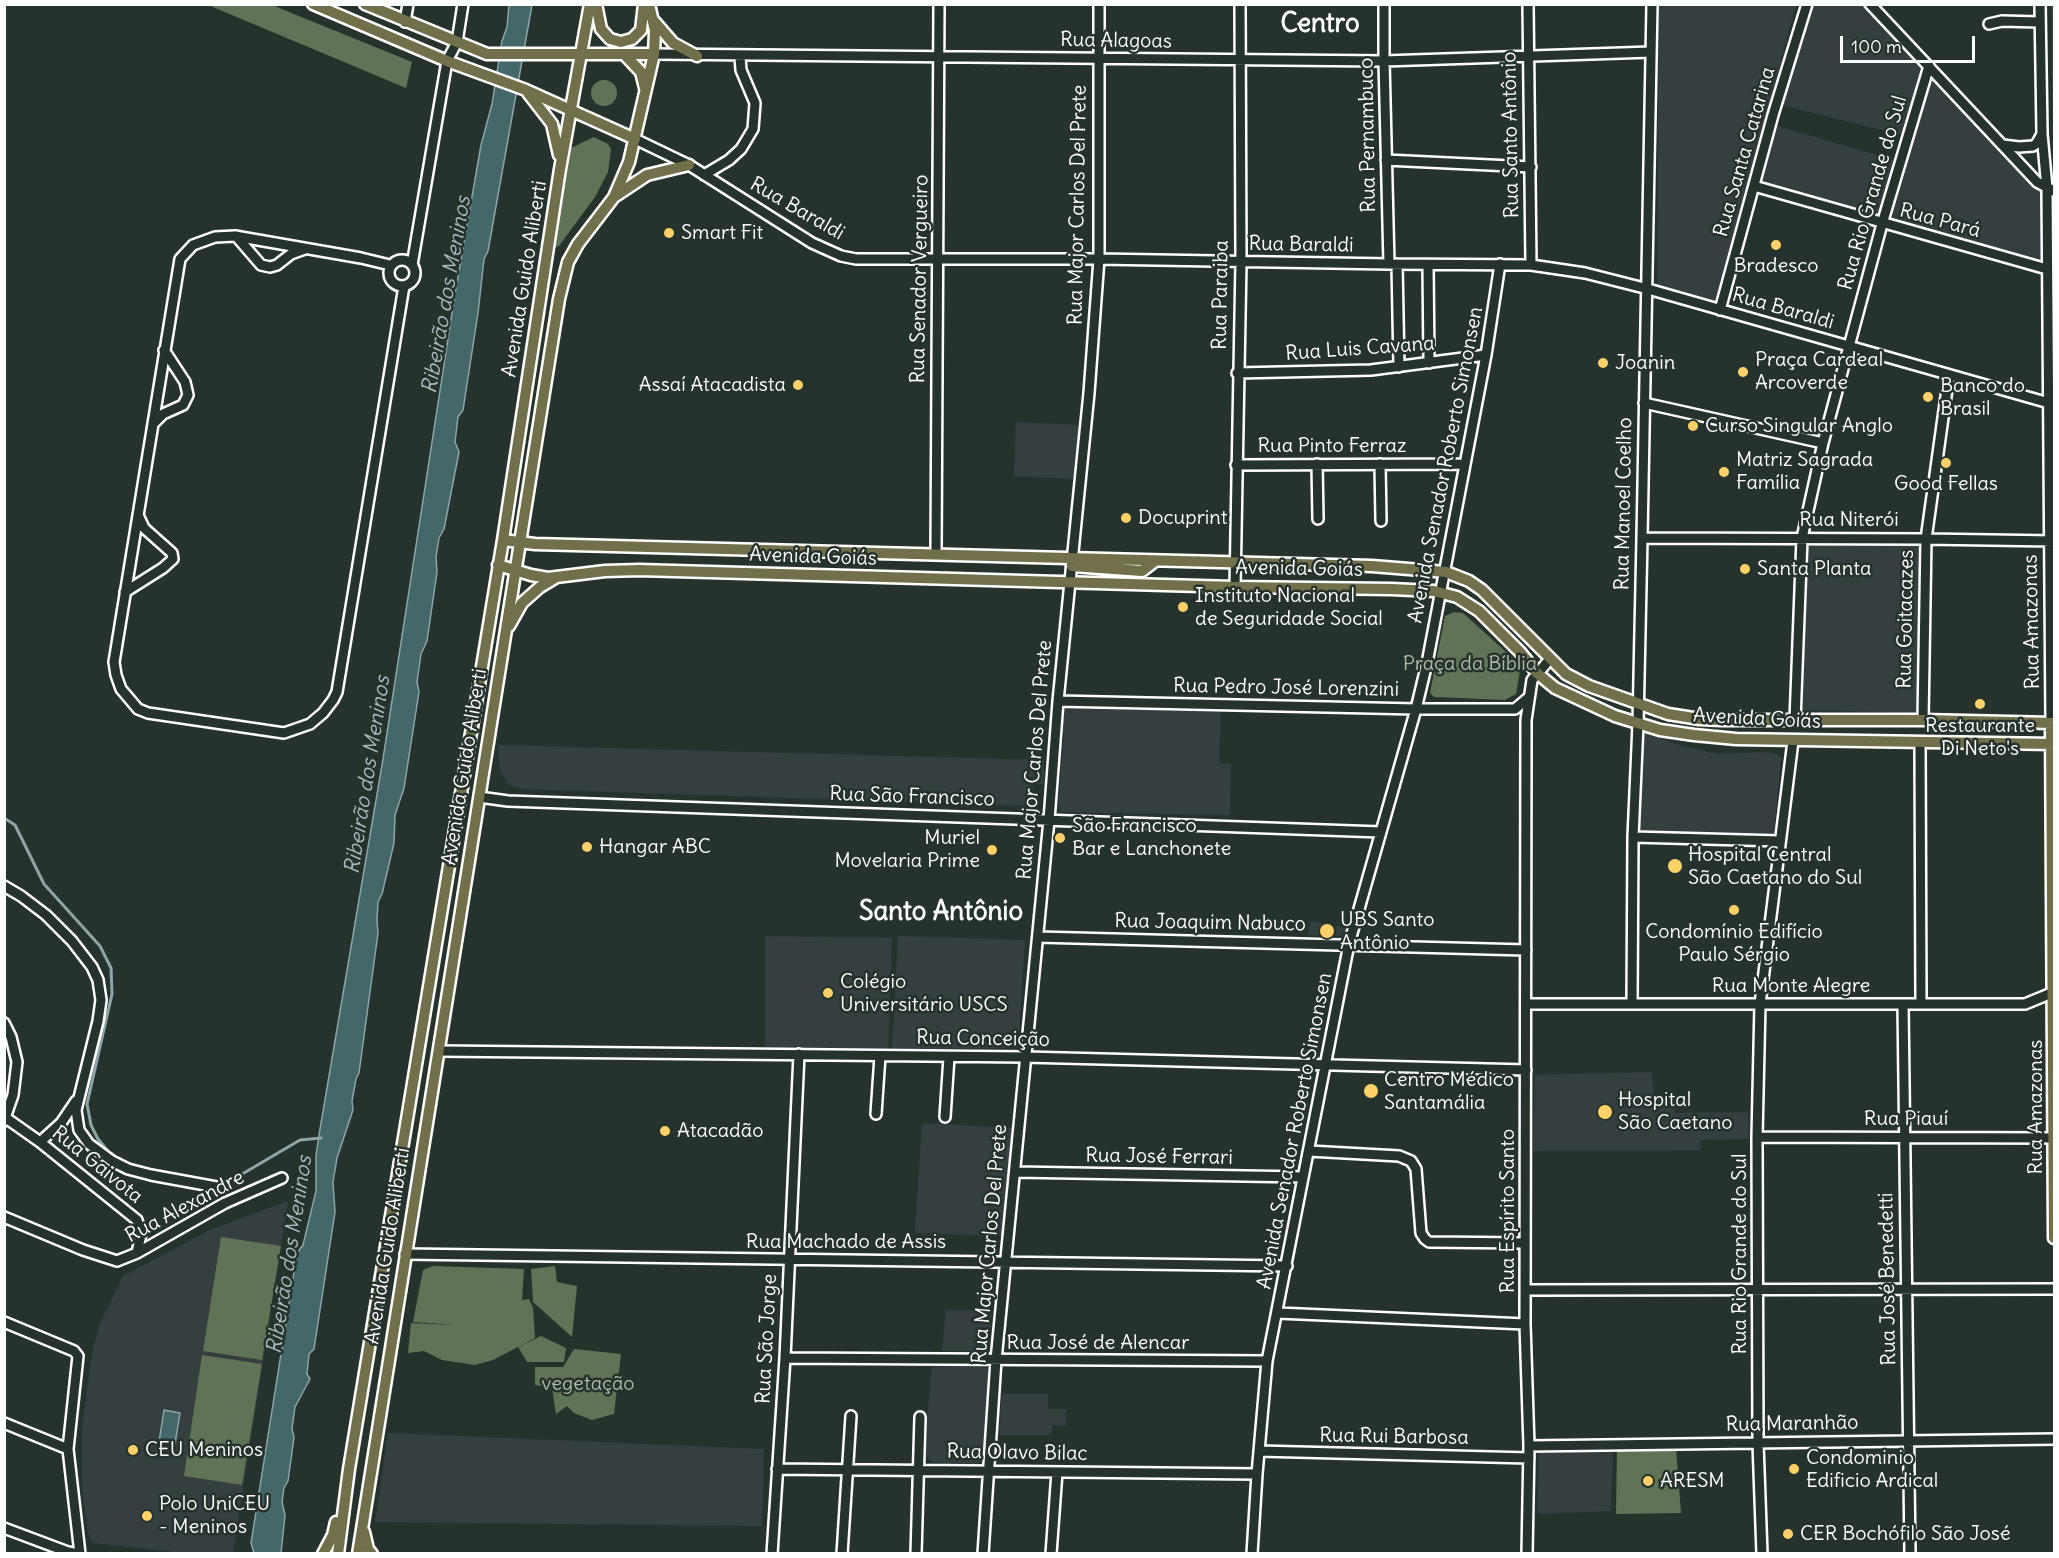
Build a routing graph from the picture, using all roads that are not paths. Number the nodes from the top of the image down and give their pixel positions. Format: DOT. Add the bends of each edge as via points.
graph roads {
  1 [pos="313,4"];
  2 [pos="365,4"];
  3 [pos="408,4"];
  4 [pos="463,4"];
  5 [pos="590,4"];
  6 [pos="596,4"];
  7 [pos="644,4"];
  8 [pos="649,4"];
  9 [pos="939,4"];
  10 [pos="1099,4"];
  11 [pos="1240,4"];
  12 [pos="1384,4"];
  13 [pos="1528,4"];
  14 [pos="1652,4"];
  15 [pos="1807,4"];
  16 [pos="1870,4"];
  17 [pos="2040,4"];
  18 [pos="654,21"];
  19 [pos="405,22"];
  20 [pos="2040,22"];
  21 [pos="1989,24"];
  22 [pos="457,42"];
  23 [pos="1651,52"];
  24 [pos="624,54"];
  25 [pos="654,54"];
  26 [pos="581,55"];
  27 [pos="697,56"];
  28 [pos="1527,56"];
  29 [pos="740,57"];
  30 [pos="940,58"];
  31 [pos="1099,58"];
  32 [pos="1240,60"];
  33 [pos="447,61"];
  34 [pos="1384,61"];
  35 [pos="1929,66"];
  36 [pos="524,90"];
  37 [pos="645,94"];
  38 [pos="571,110"];
  39 [pos="2042,134"];
  40 [pos="635,139"];
  41 [pos="2003,145"];
  42 [pos="1386,160"];
  43 [pos="689,165"];
  44 [pos="1531,167"];
  45 [pos="560,169"];
  46 [pos="704,175"];
  47 [pos="1754,186"];
  48 [pos="2050,189"];
  49 [pos="614,197"];
  50 [pos="1882,224"];
  51 [pos="236,236"];
  52 [pos="307,248"];
  53 [pos="939,258"];
  54 [pos="1099,259"];
  55 [pos="1241,262"];
  56 [pos="1393,264"];
  57 [pos="1500,264"];
  58 [pos="412,265"];
  59 [pos="1428,265"];
  60 [pos="1531,265"];
  61 [pos="390,266"];
  62 [pos="2048,269"];
  63 [pos="404,286"];
  64 [pos="1648,289"];
  65 [pos="1720,310"];
  66 [pos="1849,347"];
  67 [pos="164,350"];
  68 [pos="1486,355"];
  69 [pos="1429,363"];
  70 [pos="1399,367"];
  71 [pos="1237,374"];
  72 [pos="1949,375"];
  73 [pos="2049,403"];
  74 [pos="1644,404"];
  75 [pos="153,423"];
  76 [pos="1823,443"];
  77 [pos="1317,464"];
  78 [pos="1380,464"];
  79 [pos="1465,464"];
  80 [pos="1236,465"];
  81 [pos="138,515"];
  82 [pos="1318,519"];
  83 [pos="1382,521"];
  84 [pos="1642,538"];
  85 [pos="1802,538"];
  86 [pos="1926,539"];
  87 [pos="503,540"];
  88 [pos="2052,541"];
  89 [pos="519,542"];
  90 [pos="936,554"];
  91 [pos="1072,562"];
  92 [pos="1234,563"];
  93 [pos="498,566"];
  94 [pos="515,571"];
  95 [pos="1446,572"];
  96 [pos="555,578"];
  97 [pos="1070,582"];
  98 [pos="1234,587"];
  99 [pos="125,592"];
  100 [pos="1441,593"];
  101 [pos="504,638"];
  102 [pos="1550,659"];
  103 [pos="1537,673"];
  104 [pos="1528,698"];
  105 [pos="1058,701"];
  106 [pos="1637,704"];
  107 [pos="1416,709"];
  108 [pos="1515,709"];
  109 [pos="1526,720"];
  110 [pos="1795,720"];
  111 [pos="1923,720"];
  112 [pos="2053,723"];
  113 [pos="1638,724"];
  114 [pos="1793,741"];
  115 [pos="1920,742"];
  116 [pos="2053,744"];
  117 [pos="465,770"];
  118 [pos="478,798"];
  119 [pos="1049,820"];
  120 [pos="1381,832"];
  121 [pos="1633,837"];
  122 [pos="1780,841"];
  123 [pos="2053,855"];
  124 [pos="4,886"];
  125 [pos="1038,937"];
  126 [pos="1350,944"];
  127 [pos="1526,950"];
  128 [pos="2054,992"];
  129 [pos="1526,1004"];
  130 [pos="1632,1004"];
  131 [pos="1760,1004"];
  132 [pos="1904,1004"];
  133 [pos="1921,1004"];
  134 [pos="4,1023"];
  135 [pos="439,1051"];
  136 [pos="799,1054"];
  137 [pos="880,1056"];
  138 [pos="949,1057"];
  139 [pos="1025,1057"];
  140 [pos="1325,1065"];
  141 [pos="1526,1070"];
  142 [pos="78,1099"];
  143 [pos="876,1114"];
  144 [pos="945,1117"];
  145 [pos="5,1119"];
  146 [pos="1757,1137"];
  147 [pos="1905,1137"];
  148 [pos="2054,1137"];
  149 [pos="40,1142"];
  150 [pos="1309,1151"];
  151 [pos="1015,1172"];
  152 [pos="282,1178"];
  153 [pos="1303,1178"];
  154 [pos="222,1188"];
  155 [pos="4,1217"];
  156 [pos="2055,1238"];
  157 [pos="1525,1243"];
  158 [pos="137,1253"];
  159 [pos="405,1254"];
  160 [pos="789,1260"];
  161 [pos="1007,1261"];
  162 [pos="1287,1266"];
  163 [pos="1907,1288"];
  164 [pos="1758,1289"];
  165 [pos="2055,1289"];
  166 [pos="1526,1290"];
  167 [pos="1278,1313"];
  168 [pos="4,1322"];
  169 [pos="1525,1324"];
  170 [pos="785,1358"];
  171 [pos="996,1360"];
  172 [pos="1267,1361"];
  173 [pos="364,1380"];
  174 [pos="383,1391"];
  175 [pos="851,1416"];
  176 [pos="920,1418"];
  177 [pos="4,1423"];
  178 [pos="2055,1439"];
  179 [pos="1908,1440"];
  180 [pos="1758,1443"];
  181 [pos="1529,1446"];
  182 [pos="68,1449"];
  183 [pos="1259,1451"];
  184 [pos="1529,1458"];
  185 [pos="777,1468"];
  186 [pos="349,1469"];
  187 [pos="848,1470"];
  188 [pos="918,1470"];
  189 [pos="989,1471"];
  190 [pos="1057,1472"];
  191 [pos="1257,1474"];
  192 [pos="363,1514"];
  193 [pos="4,1528"];
  194 [pos="68,1553"];
  195 [pos="80,1554"];
  196 [pos="323,1554"];
  197 [pos="338,1554"];
  198 [pos="358,1554"];
  199 [pos="372,1554"];
  200 [pos="772,1554"];
  201 [pos="842,1554"];
  202 [pos="916,1554"];
  203 [pos="983,1554"];
  204 [pos="1051,1554"];
  205 [pos="1252,1554"];
  206 [pos="1527,1554"];
  207 [pos="1762,1554"];
  208 [pos="1910,1554"];
  1 -- 33 [label="main road, Rua Baraldi"];
  2 -- 19 [label="main road, Rua Alagoas"];
  3 -- 19 [label="street"];
  4 -- 22 [label="street"];
  5 -- 26 [label="main road, Avenida Guido Aliberti"];
  6 -- 7 [label="main road" via="602,32 621,42 632,39 641,30"];
  8 -- 18 [label="main road, Avenida Guido Aliberti"];
  9 -- 30 [label="street, Rua Senador Vergueiro"];
  10 -- 31 [label="street, Rua Major Carlos Del Prete"];
  11 -- 32 [label="street, Rua Paraiba"];
  12 -- 34 [label="street, Rua Pernambuco"];
  13 -- 28 [label="street, Rua Santo Antônio"];
  14 -- 23 [label="street, Rua Manoel Coelho"];
  15 -- 47 [label="street, Rua Santa Catarina"];
  16 -- 35 [label="street"];
  17 -- 20 [label="street, Rua Amazonas"];
  18 -- 25 [label="main road, Avenida Guido Aliberti"];
  18 -- 27 [label="main road" via="673,43"];
  19 -- 22 [label="main road, Rua Alagoas"];
  20 -- 21 [label="street"];
  20 -- 39 [label="street, Rua Amazonas"];
  22 -- 26 [label="main road, Rua Alagoas" via="487,54"];
  22 -- 33 [label="street"];
  23 -- 28 [label="street, Rua Alagoas"];
  23 -- 64 [label="street, Rua Manoel Coelho"];
  24 -- 25 [label="main road, Rua Alagoas"];
  24 -- 26 [label="main road, Rua Alagoas"];
  24 -- 37 [label="main road" via="641,72"];
  25 -- 27 [label="street, Rua Alagoas"];
  25 -- 37 [label="main road, Avenida Guido Aliberti"];
  26 -- 38 [label="main road, Avenida Guido Aliberti"];
  27 -- 29 [label="street, Rua Alagoas"];
  28 -- 34 [label="street, Rua Alagoas"];
  28 -- 44 [label="street, Rua Santo Antônio"];
  29 -- 30 [label="street, Rua Alagoas"];
  29 -- 46 [label="street" via="754,103 753,129 741,149"];
  30 -- 31 [label="street, Rua Alagoas"];
  30 -- 53 [label="street, Rua Senador Vergueiro"];
  31 -- 32 [label="street, Rua Alagoas"];
  31 -- 54 [label="street, Rua Major Carlos Del Prete"];
  32 -- 34 [label="street, Rua Alagoas"];
  32 -- 55 [label="street, Rua Paraiba"];
  33 -- 36 [label="main road, Rua Baraldi"];
  33 -- 58 [label="street"];
  34 -- 42 [label="street, Rua Pernambuco"];
  35 -- 41 [label="street"];
  35 -- 50 [label="street, Rua Rio Grande do Sul"];
  36 -- 38 [label="main road, Rua Baraldi"];
  36 -- 45 [label="main road" via="552,124"];
  37 -- 40 [label="main road, Avenida Guido Aliberti"];
  38 -- 40 [label="main road, Rua Baraldi"];
  38 -- 45 [label="main road, Avenida Guido Aliberti"];
  39 -- 41 [label="street" via="2033,146"];
  39 -- 48 [label="street, Rua Amazonas"];
  40 -- 43 [label="street, Rua Baraldi"];
  40 -- 49 [label="main road, Avenida Guido Aliberti"];
  41 -- 48 [label="street" via="2037,182"];
  42 -- 44 [label="street"];
  42 -- 56 [label="street, Rua Pernambuco"];
  43 -- 46 [label="street, Rua Baraldi"];
  43 -- 49 [label="main road" via="647,176"];
  44 -- 60 [label="street, Rua Santo Antônio"];
  45 -- 87 [label="main road, Avenida Guido Aliberti"];
  46 -- 53 [label="street, Rua Baraldi" via="828,251 856,259"];
  47 -- 50 [label="street, Rua Pará"];
  47 -- 65 [label="street, Rua Santa Catarina"];
  48 -- 62 [label="street, Rua Amazonas"];
  49 -- 89 [label="main road, Avenida Guido Aliberti" via="568,262"];
  50 -- 62 [label="street, Rua Pará"];
  50 -- 66 [label="street, Rua Rio Grande do Sul"];
  51 -- 52 [label="street"];
  51 -- 52 [label="street" via="261,265 270,267"];
  51 -- 67 [label="street" via="193,244 180,259"];
  52 -- 61 [label="street"];
  53 -- 54 [label="street, Rua Baraldi"];
  53 -- 90 [label="street, Rua Senador Vergueiro"];
  54 -- 55 [label="street, Rua Baraldi"];
  54 -- 91 [label="street, Rua Major Carlos Del Prete"];
  55 -- 56 [label="street, Rua Baraldi"];
  55 -- 71 [label="street, Rua Paraiba"];
  56 -- 59 [label="street, Rua Baraldi"];
  56 -- 70 [label="street, Rua Pernambuco"];
  57 -- 59 [label="street, Rua Baraldi"];
  57 -- 60 [label="street, Rua Baraldi"];
  57 -- 68 [label="street, Avenida Senador Roberto Simonsen"];
  58 -- 61 [label="street" via="401,259"];
  58 -- 63 [label="street" via="414,278"];
  59 -- 69 [label="street"];
  60 -- 64 [label="street, Rua Baraldi" via="1586,273"];
  61 -- 63 [label="street" via="389,278 395,285"];
  62 -- 73 [label="street, Rua Amazonas"];
  63 -- 99 [label="street" via="337,692 323,713 302,728 284,733 138,709 121,689 114,669"];
  64 -- 65 [label="street, Rua Baraldi"];
  64 -- 74 [label="street, Rua Manoel Coelho"];
  65 -- 66 [label="street, Rua Baraldi"];
  66 -- 72 [label="street, Rua Baraldi"];
  66 -- 76 [label="street, Rua Rio Grande do Sul"];
  67 -- 75 [label="street"];
  67 -- 75 [label="street" via="185,382 188,394 183,405"];
  68 -- 69 [label="street, Rua Luis Cavana"];
  68 -- 79 [label="street, Avenida Senador Roberto Simonsen"];
  69 -- 70 [label="street, Rua Luis Cavana"];
  70 -- 71 [label="street, Rua Luis Cavana"];
  71 -- 80 [label="street, Rua Paraiba"];
  72 -- 73 [label="street, Rua Baraldi"];
  72 -- 86 [label="street, Rua Goitacazes"];
  73 -- 88 [label="street, Rua Amazonas"];
  74 -- 76 [label="street"];
  74 -- 84 [label="street, Rua Manoel Coelho"];
  75 -- 81 [label="street"];
  76 -- 85 [label="street, Rua Rio Grande do Sul"];
  77 -- 78 [label="street, Rua Pinto Ferraz"];
  77 -- 80 [label="street, Rua Pinto Ferraz"];
  77 -- 82 [label="street"];
  78 -- 79 [label="street, Rua Pinto Ferraz"];
  78 -- 83 [label="street"];
  79 -- 95 [label="street, Avenida Senador Roberto Simonsen"];
  80 -- 92 [label="street, Rua Paraiba"];
  81 -- 99 [label="street"];
  81 -- 99 [label="street" via="144,528 172,553 173,559"];
  84 -- 85 [label="street, Rua Niterói"];
  84 -- 106 [label="street, Rua Manoel Coelho"];
  85 -- 86 [label="street, Rua Niterói"];
  85 -- 110 [label="street, Rua Rio Grande do Sul"];
  86 -- 88 [label="street, Rua Niterói"];
  86 -- 111 [label="street, Rua Goitacazes"];
  87 -- 89 [label="main road, Avenida Goiás"];
  87 -- 93 [label="main road, Avenida Guido Aliberti"];
  88 -- 112 [label="street, Rua Amazonas"];
  89 -- 90 [label="main road, Avenida Goiás"];
  89 -- 94 [label="main road, Avenida Guido Aliberti"];
  90 -- 91 [label="main road, Avenida Goiás"];
  91 -- 92 [label="main road, Avenida Goiás"];
  91 -- 97 [label="street, Rua Major Carlos Del Prete"];
  92 -- 95 [label="main road, Avenida Goiás"];
  92 -- 98 [label="street, Rua Paraiba"];
  93 -- 94 [label="main road, Avenida Goiás"];
  93 -- 117 [label="main road, Avenida Guido Aliberti"];
  94 -- 96 [label="main road, Avenida Goiás"];
  94 -- 101 [label="main road, Avenida Guido Aliberti"];
  95 -- 100 [label="street, Avenida Senador Roberto Simonsen"];
  95 -- 102 [label="main road, Avenida Goiás" via="1482,590"];
  96 -- 97 [label="main road, Avenida Goiás" via="605,570 639,570"];
  96 -- 101 [label="main road" via="522,603"];
  97 -- 98 [label="main road, Avenida Goiás"];
  97 -- 105 [label="street, Rua Major Carlos Del Prete"];
  98 -- 100 [label="main road, Avenida Goiás"];
  100 -- 103 [label="main road, Avenida Goiás" via="1463,600 1479,612"];
  100 -- 107 [label="street, Avenida Senador Roberto Simonsen"];
  101 -- 118 [label="main road, Avenida Guido Aliberti"];
  102 -- 103 [label="street, Rua Espírito Santo"];
  102 -- 106 [label="main road, Avenida Goiás" via="1576,680"];
  103 -- 104 [label="street, Rua Espírito Santo"];
  103 -- 113 [label="main road, Avenida Goiás" via="1566,695"];
  104 -- 108 [label="street"];
  104 -- 109 [label="street, Rua Espírito Santo"];
  105 -- 107 [label="street, Rua Pedro José Lorenzini"];
  105 -- 119 [label="street, Rua Major Carlos Del Prete"];
  106 -- 110 [label="main road, Avenida Goiás" via="1700,719"];
  106 -- 113 [label="street, Rua Manoel Coelho"];
  107 -- 108 [label="street, Rua Pedro José Lorenzini"];
  107 -- 120 [label="street, Avenida Senador Roberto Simonsen"];
  108 -- 109 [label="street"];
  109 -- 127 [label="street, Rua Espírito Santo"];
  110 -- 111 [label="main road, Avenida Goiás"];
  111 -- 112 [label="main road, Avenida Goiás"];
  112 -- 116 [label="main road, Rua Amazonas"];
  113 -- 114 [label="main road, Avenida Goiás" via="1710,737"];
  113 -- 121 [label="street, Rua Manoel Coelho"];
  114 -- 115 [label="main road, Avenida Goiás"];
  114 -- 122 [label="street, Rua Rio Grande do Sul"];
  115 -- 116 [label="main road, Avenida Goiás"];
  115 -- 133 [label="street"];
  116 -- 123 [label="main road, Rua Amazonas"];
  117 -- 118 [label="main road"];
  117 -- 173 [label="main road, Avenida Guido Aliberti"];
  118 -- 119 [label="street, Rua São Francisco"];
  118 -- 135 [label="main road, Avenida Guido Aliberti"];
  119 -- 120 [label="street, Rua São Francisco"];
  119 -- 125 [label="street, Rua Major Carlos Del Prete"];
  120 -- 126 [label="street, Avenida Senador Roberto Simonsen"];
  121 -- 122 [label="street"];
  121 -- 130 [label="street, Rua Manoel Coelho"];
  122 -- 131 [label="street, Rua Rio Grande do Sul"];
  123 -- 128 [label="main road, Rua Amazonas"];
  124 -- 142 [label="street" via="46,915 72,941 98,980 98,1021"];
  125 -- 126 [label="street, Rua Joaquim Nabuco"];
  125 -- 139 [label="street, Rua Major Carlos Del Prete"];
  126 -- 127 [label="street, Rua Joaquim Nabuco"];
  126 -- 140 [label="street, Avenida Senador Roberto Simonsen"];
  127 -- 129 [label="street, Rua Espírito Santo"];
  128 -- 133 [label="street, Rua Monte Alegre" via="2025,1004"];
  128 -- 148 [label="main road, Rua Amazonas"];
  129 -- 130 [label="street, Rua Monte Alegre"];
  129 -- 141 [label="street, Rua Espírito Santo"];
  130 -- 131 [label="street, Rua Monte Alegre"];
  131 -- 132 [label="street, Rua Monte Alegre"];
  131 -- 146 [label="street, Rua Rio Grande do Sul"];
  132 -- 133 [label="street, Rua Monte Alegre"];
  132 -- 147 [label="street, Rua José Benedetti"];
  134 -- 145 [label="street" via="17,1062"];
  135 -- 136 [label="street, Rua Conceição"];
  135 -- 159 [label="main road, Avenida Guido Aliberti"];
  136 -- 137 [label="street, Rua Conceição"];
  136 -- 160 [label="street, Rua São Jorge"];
  137 -- 138 [label="street, Rua Conceição"];
  137 -- 143 [label="street"];
  138 -- 139 [label="street, Rua Conceição"];
  138 -- 144 [label="street"];
  139 -- 140 [label="street, Rua Conceição"];
  139 -- 151 [label="street, Rua Major Carlos Del Prete"];
  140 -- 141 [label="street, Rua Conceição"];
  140 -- 150 [label="street, Avenida Senador Roberto Simonsen"];
  141 -- 157 [label="street, Rua Espírito Santo"];
  142 -- 149 [label="street" via="61,1124"];
  142 -- 154 [label="street" via="76,1120 80,1130 89,1144 112,1161 151,1176"];
  145 -- 149 [label="street, Rua Gaivota"];
  146 -- 147 [label="street, Rua Piauí"];
  146 -- 164 [label="street, Rua Rio Grande do Sul"];
  147 -- 148 [label="street, Rua Piauí"];
  147 -- 163 [label="street, Rua José Benedetti"];
  148 -- 156 [label="main road, Rua Amazonas"];
  149 -- 158 [label="street, Rua Gaivota" via="137,1220 141,1234"];
  150 -- 153 [label="street, Avenida Senador Roberto Simonsen"];
  150 -- 157 [label="street" via="1399,1156 1412,1161 1421,1233 1429,1242"];
  151 -- 153 [label="street, Rua José Ferrari"];
  151 -- 161 [label="street, Rua Major Carlos Del Prete"];
  152 -- 158 [label="street, Rua Alexandre" via="210,1211"];
  153 -- 162 [label="street, Avenida Senador Roberto Simonsen"];
  155 -- 158 [label="street, Rua Alexandre" via="110,1260 122,1260"];
  157 -- 166 [label="street, Rua Espírito Santo"];
  159 -- 160 [label="street, Rua Machado de Assis"];
  159 -- 174 [label="main road, Avenida Guido Aliberti"];
  160 -- 161 [label="street, Rua Machado de Assis"];
  160 -- 170 [label="street, Rua São Jorge"];
  161 -- 162 [label="street, Rua Machado de Assis"];
  161 -- 171 [label="street, Rua Major Carlos Del Prete"];
  162 -- 167 [label="street, Avenida Senador Roberto Simonsen"];
  163 -- 164 [label="street"];
  163 -- 165 [label="street"];
  163 -- 179 [label="street, Rua José Benedetti"];
  164 -- 166 [label="street"];
  164 -- 180 [label="street, Rua Rio Grande do Sul"];
  166 -- 169 [label="street, Rua Espírito Santo"];
  167 -- 169 [label="street"];
  167 -- 172 [label="street, Avenida Senador Roberto Simonsen"];
  168 -- 182 [label="street" via="78,1356"];
  169 -- 181 [label="street, Rua Espírito Santo"];
  170 -- 171 [label="street, Rua José de Alencar"];
  170 -- 185 [label="street, Rua São Jorge"];
  171 -- 172 [label="street, Rua José de Alencar"];
  171 -- 189 [label="street, Rua Major Carlos Del Prete"];
  172 -- 183 [label="street, Avenida Senador Roberto Simonsen"];
  173 -- 174 [label="main road"];
  173 -- 186 [label="main road, Avenida Guido Aliberti"];
  174 -- 192 [label="main road, Avenida Guido Aliberti"];
  175 -- 187 [label="street"];
  176 -- 188 [label="street"];
  177 -- 182 [label="street"];
  178 -- 179 [label="street, Rua Maranhão"];
  179 -- 180 [label="street, Rua Maranhão"];
  179 -- 208 [label="street, Rua José Benedetti"];
  180 -- 181 [label="street, Rua Maranhão"];
  180 -- 207 [label="street, Rua Rio Grande do Sul"];
  181 -- 184 [label="street, Rua Espírito Santo"];
  182 -- 195 [label="street"];
  183 -- 184 [label="street, Rua Rui Barbosa"];
  183 -- 191 [label="street, Avenida Senador Roberto Simonsen"];
  184 -- 206 [label="street, Rua Espírito Santo"];
  185 -- 187 [label="street, Rua Olavo Bilac"];
  185 -- 200 [label="street, Rua São Jorge"];
  186 -- 196 [label="main road" via="333,1535"];
  186 -- 197 [label="main road, Avenida Guido Aliberti"];
  187 -- 188 [label="street, Rua Olavo Bilac"];
  187 -- 201 [label="street"];
  188 -- 189 [label="street, Rua Olavo Bilac"];
  188 -- 202 [label="street"];
  189 -- 190 [label="street, Rua Olavo Bilac"];
  189 -- 203 [label="street, Rua Major Carlos Del Prete"];
  190 -- 191 [label="street, Rua Olavo Bilac"];
  190 -- 204 [label="street"];
  191 -- 205 [label="street, Avenida Senador Roberto Simonsen"];
  192 -- 198 [label="main road, Avenida Guido Aliberti"];
  192 -- 199 [label="main road" via="364,1538"];
  193 -- 194 [label="street"];
  194 -- 195 [label="street"];
}
